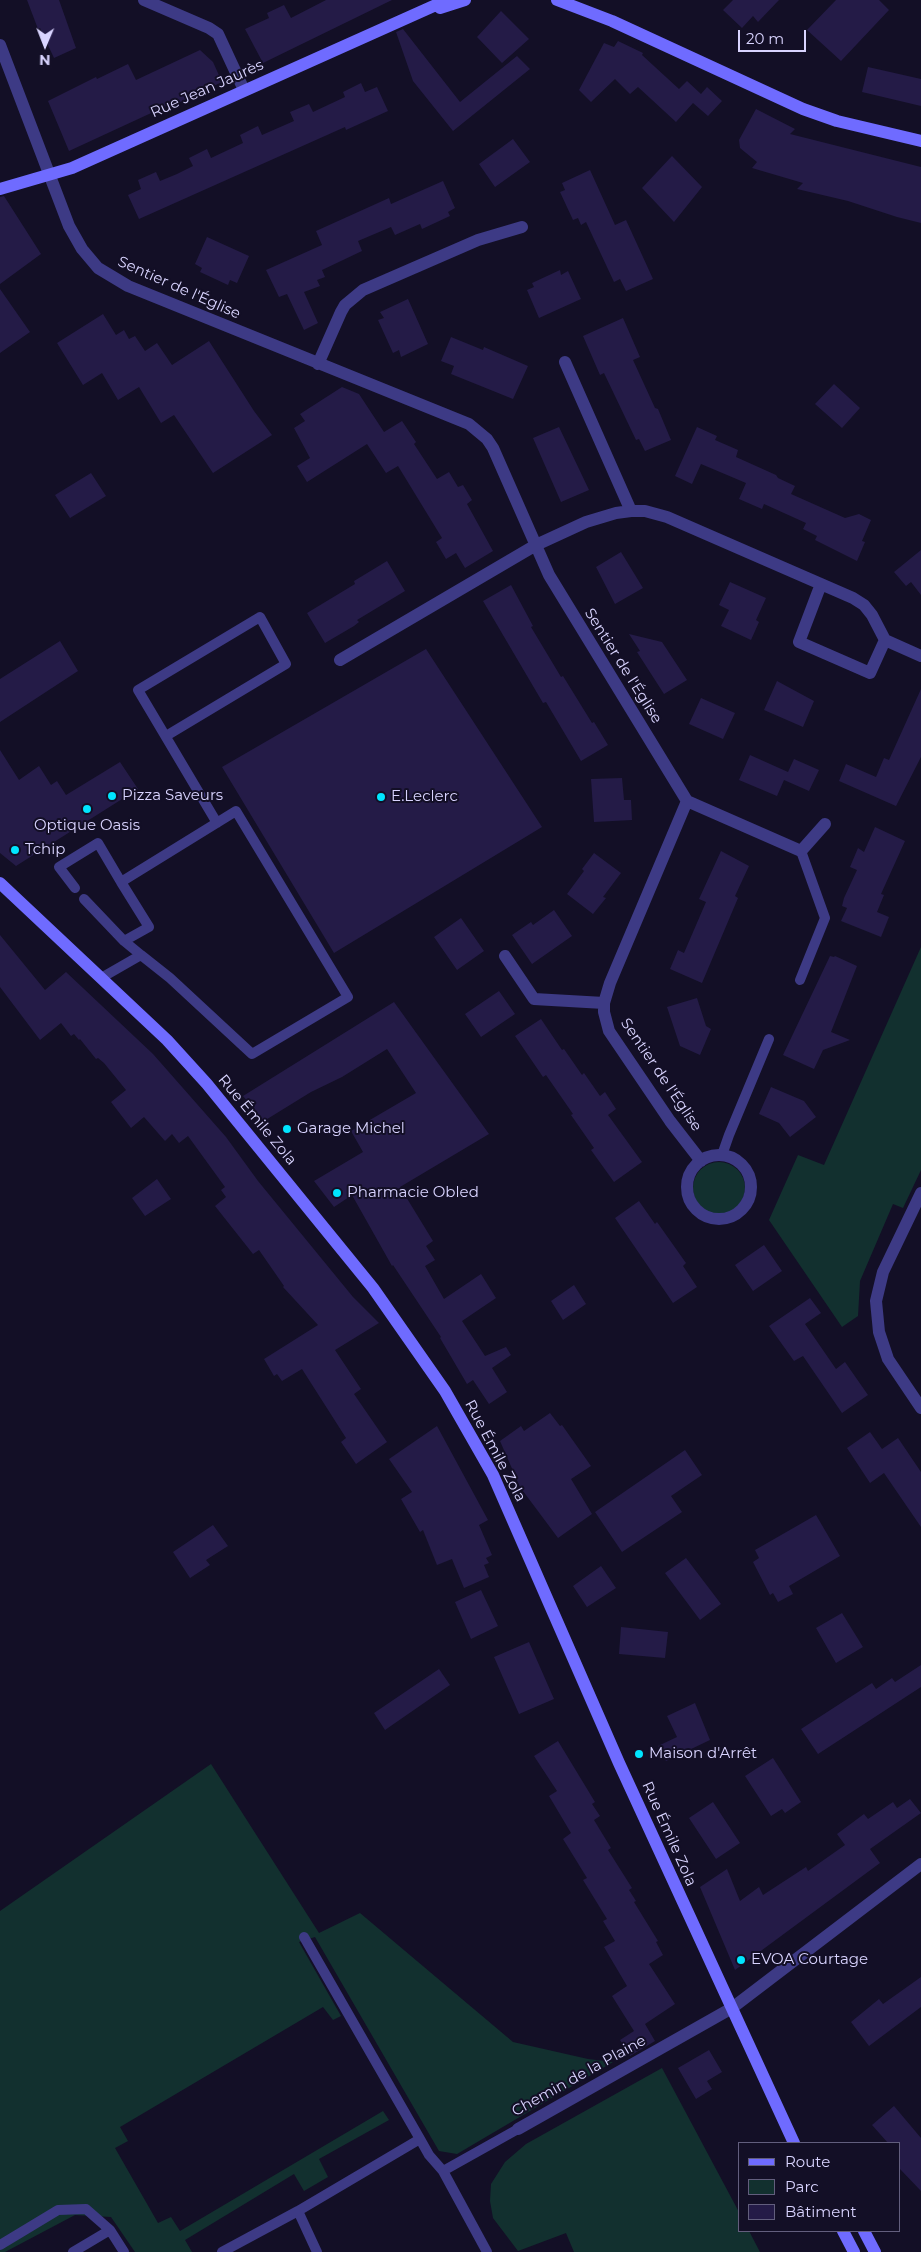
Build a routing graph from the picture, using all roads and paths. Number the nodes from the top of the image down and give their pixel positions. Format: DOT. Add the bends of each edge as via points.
graph roads {
  1 [pos="144,0"];
  2 [pos="447,0"];
  3 [pos="465,0"];
  4 [pos="557,0"];
  5 [pos="582,0"];
  6 [pos="426,11"];
  7 [pos="612,21"];
  8 [pos="0,45"];
  9 [pos="244,90"];
  10 [pos="921,141"];
  11 [pos="51,176"];
  12 [pos="0,189"];
  13 [pos="522,226"];
  14 [pos="565,362"];
  15 [pos="318,364"];
  16 [pos="631,511"];
  17 [pos="536,545"];
  18 [pos="821,584"];
  19 [pos="885,640"];
  20 [pos="921,656"];
  21 [pos="340,660"];
  22 [pos="166,736"];
  23 [pos="687,801"];
  24 [pos="217,823"];
  25 [pos="825,824"];
  26 [pos="801,851"];
  27 [pos="121,882"];
  28 [pos="0,883"];
  29 [pos="75,888"];
  30 [pos="84,899"];
  31 [pos="124,941"];
  32 [pos="142,955"];
  33 [pos="505,956"];
  34 [pos="101,978"];
  35 [pos="800,980"];
  36 [pos="604,1003"];
  37 [pos="770,1039"];
  38 [pos="722,1155"];
  39 [pos="701,1160"];
  40 [pos="921,1193"];
  41 [pos="921,1408"];
  42 [pos="921,1864"];
  43 [pos="304,1936"];
  44 [pos="732,2008"];
  45 [pos="780,2109"];
  46 [pos="518,2129"];
  47 [pos="420,2139"];
  48 [pos="794,2142"];
  49 [pos="800,2142"];
  50 [pos="442,2171"];
  51 [pos="298,2211"];
  52 [pos="110,2230"];
  53 [pos="844,2232"];
  54 [pos="865,2232"];
  55 [pos="0,2244"];
  56 [pos="73,2252"];
  57 [pos="124,2252"];
  58 [pos="222,2252"];
  59 [pos="317,2252"];
  60 [pos="487,2252"];
  61 [pos="854,2252"];
  62 [pos="875,2252"];
  1 -- 9 [label="street" via="218,34"];
  2 -- 6 [label="main road, Rue Jean Jaurès"];
  3 -- 6 [label="main road, Rue Jean Jaurès"];
  4 -- 7 [label="main road"];
  5 -- 7 [label="main road"];
  6 -- 9 [label="main road, Rue Jean Jaurès"];
  7 -- 10 [label="main road" via="803,109 837,121"];
  8 -- 11 [label="street, Sentier de l'Église"];
  9 -- 11 [label="main road, Rue Jean Jaurès"];
  11 -- 12 [label="main road, Rue Jean Jaurès"];
  11 -- 15 [label="street, Sentier de l'Église" via="79,244 106,274"];
  13 -- 15 [label="street" via="478,240 363,290 340,312"];
  14 -- 16 [label="street"];
  15 -- 17 [label="street, Sentier de l'Église" via="470,424 479,431 493,448"];
  16 -- 17 [label="street" via="586,522"];
  16 -- 18 [label="street" via="667,517"];
  17 -- 21 [label="street"];
  17 -- 23 [label="street, Sentier de l'Église" via="558,591"];
  18 -- 19 [label="street" via="864,605"];
  18 -- 19 [label="street" via="799,642 870,674"];
  19 -- 20 [label="street"];
  22 -- 22 [label="lane" via="286,664 260,617 138,690"];
  22 -- 24 [label="lane"];
  23 -- 26 [label="street"];
  23 -- 36 [label="street, Sentier de l'Église"];
  24 -- 27 [label="lane"];
  24 -- 32 [label="lane" via="236,811 348,997 252,1054"];
  25 -- 26 [label="street"];
  26 -- 35 [label="lane" via="825,918"];
  27 -- 29 [label="lane" via="98,844 59,867"];
  27 -- 31 [label="lane" via="149,927"];
  28 -- 34 [label="main road, Rue Émile Zola"];
  30 -- 31 [label="lane"];
  31 -- 32 [label="lane"];
  32 -- 34 [label="lane"];
  33 -- 36 [label="street" via="534,999"];
  34 -- 44 [label="main road, Rue Émile Zola" via="167,1040 213,1091 373,1288 445,1391 493,1475"];
  36 -- 39 [label="street, Sentier de l'Église" via="609,1031 670,1121"];
  37 -- 38 [label="lane"];
  38 -- 39 [label="street"];
  38 -- 39 [label="street" via="742,1165 751,1185 745,1207 726,1219 704,1216 689,1200 688,1178"];
  40 -- 41 [label="street" via="883,1272 876,1301 879,1332 888,1359"];
  42 -- 44 [label="street, Chemin de la Plaine"];
  43 -- 47 [label="lane"];
  44 -- 45 [label="main road, Rue Émile Zola"];
  44 -- 46 [label="street, Chemin de la Plaine"];
  45 -- 48 [label="main road, Rue Émile Zola"];
  45 -- 49 [label="main road"];
  46 -- 50 [label="lane, Chemin de la Plaine"];
  47 -- 50 [label="lane"];
  47 -- 51 [label="lane"];
  50 -- 60 [label="lane"];
  51 -- 58 [label="lane"];
  51 -- 59 [label="lane"];
  52 -- 55 [label="lane" via="86,2210 58,2210"];
  52 -- 56 [label="lane"];
  52 -- 57 [label="lane"];
  53 -- 61 [label="main road"];
  54 -- 62 [label="main road"];
}
